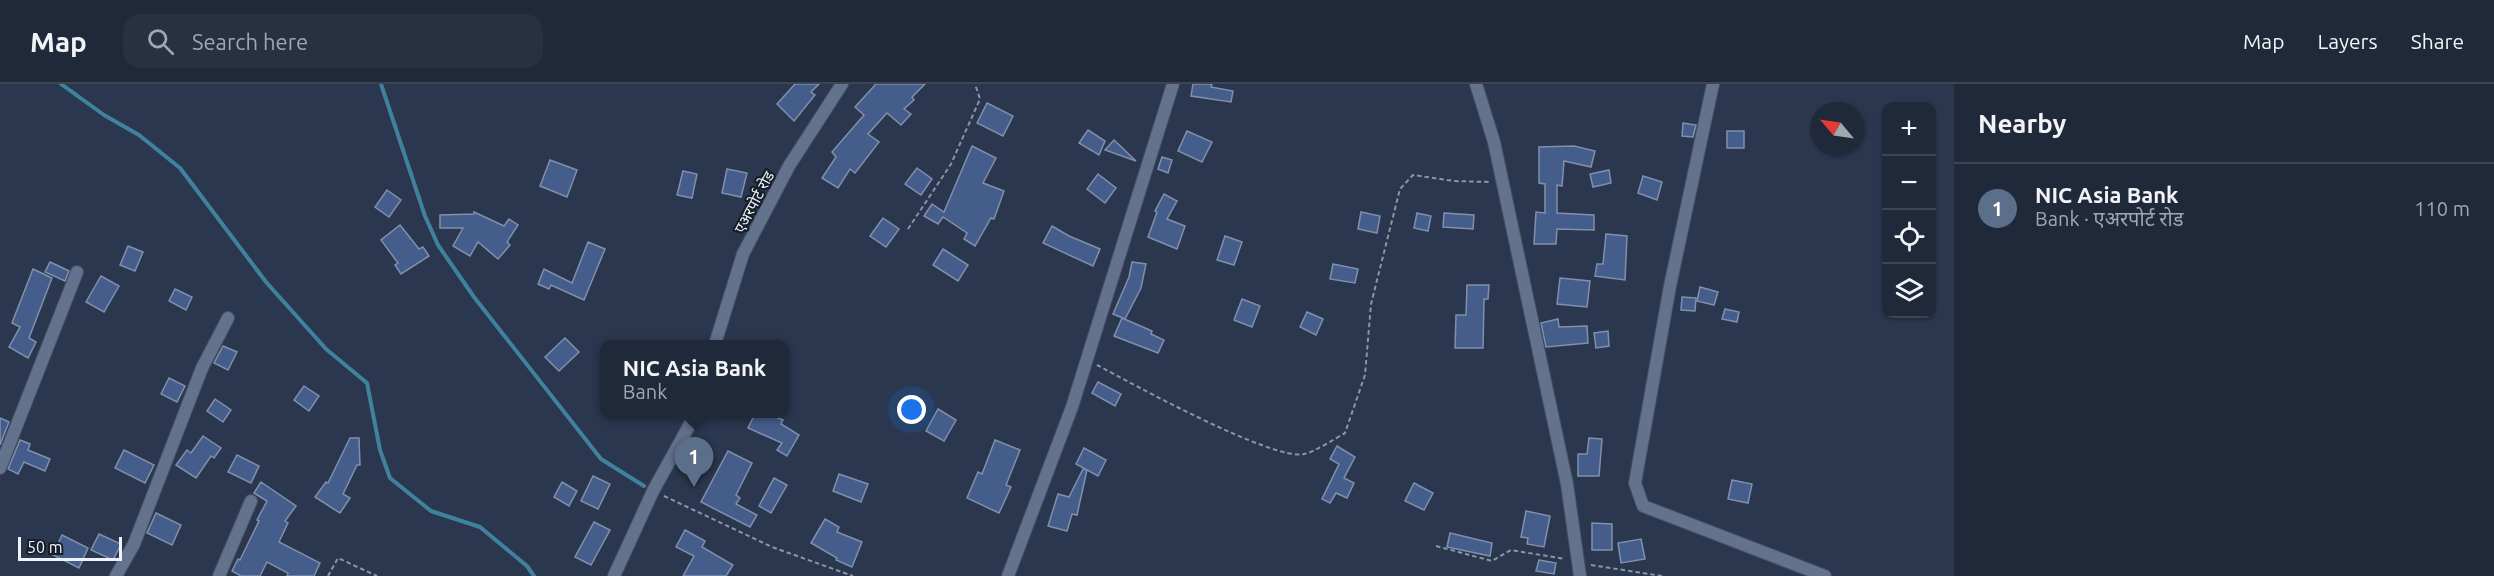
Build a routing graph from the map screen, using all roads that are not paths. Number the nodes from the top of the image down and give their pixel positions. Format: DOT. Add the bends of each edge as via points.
graph roads {
  1 [pos="842,84"];
  2 [pos="1173,84"];
  3 [pos="1476,84"];
  4 [pos="1713,84"];
  5 [pos="77,272"];
  6 [pos="228,318"];
  7 [pos="717,340"];
  8 [pos="692,418"];
  9 [pos="0,468"];
  10 [pos="250,501"];
  11 [pos="116,576"];
  12 [pos="219,576"];
  13 [pos="614,576"];
  14 [pos="1008,576"];
  15 [pos="1580,576"];
  16 [pos="1825,576"];
  1 -- 7 [label="street, एअरपोर्ट रोड" via="789,166 743,254"];
  2 -- 14 [label="street" via="1087,360"];
  3 -- 15 [label="street" via="1494,142 1568,484"];
  4 -- 16 [label="street" via="1670,286 1635,483 1643,506"];
  5 -- 9 [label="street"];
  6 -- 11 [label="street" via="202,368 134,544"];
  8 -- 13 [label="street" via="653,490"];
  10 -- 12 [label="street"];
}
